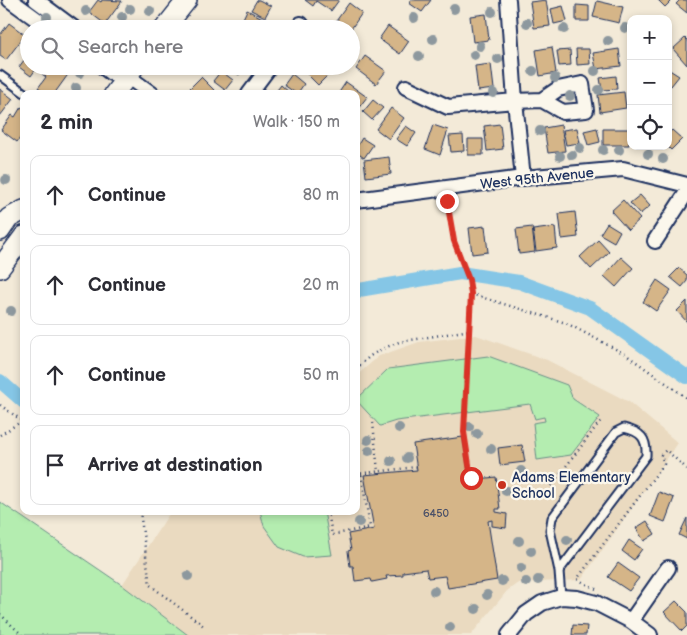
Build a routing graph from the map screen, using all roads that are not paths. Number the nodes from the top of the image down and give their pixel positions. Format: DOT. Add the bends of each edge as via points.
graph roads {
  1 [pos="10,0"];
  2 [pos="36,0"];
  3 [pos="187,0"];
  4 [pos="508,0"];
  5 [pos="38,20"];
  6 [pos="63,20"];
  7 [pos="171,20"];
  8 [pos="0,75"];
  9 [pos="125,75"];
  10 [pos="133,75"];
  11 [pos="263,75"];
  12 [pos="406,87"];
  13 [pos="21,90"];
  14 [pos="116,90"];
  15 [pos="148,90"];
  16 [pos="252,90"];
  17 [pos="542,100"];
  18 [pos="515,101"];
  19 [pos="523,178"];
  20 [pos="687,185"];
  21 [pos="687,192"];
  22 [pos="360,199"];
  23 [pos="20,212"];
  24 [pos="0,231"];
  25 [pos="20,241"];
  26 [pos="655,241"];
  27 [pos="0,268"];
  28 [pos="668,568"];
  29 [pos="559,571"];
  30 [pos="561,597"];
  31 [pos="630,621"];
  32 [pos="509,635"];
  33 [pos="650,635"];
  1 -- 5 [label="street"];
  2 -- 6 [label="street"];
  3 -- 7 [label="street"];
  4 -- 18 [label="street"];
  8 -- 13 [label="lane"];
  9 -- 14 [label="street"];
  10 -- 15 [label="street"];
  11 -- 16 [label="street"];
  12 -- 18 [label="street" via="448,107"];
  17 -- 18 [label="street"];
  18 -- 19 [label="street"];
  19 -- 20 [label="street, West 95th Avenue" via="624,169"];
  19 -- 22 [label="street, West 95th Avenue"];
  21 -- 26 [label="street"];
  23 -- 24 [label="street" via="9,218"];
  25 -- 27 [label="street"];
  28 -- 31 [label="street"];
  29 -- 29 [label="lane" via="646,456 647,444 633,430 624,428 616,432 552,518 550,530"];
  29 -- 30 [label="lane"];
  30 -- 31 [label="street" via="596,603"];
  30 -- 32 [label="street" via="542,603 526,614"];
  31 -- 33 [label="street"];
}
